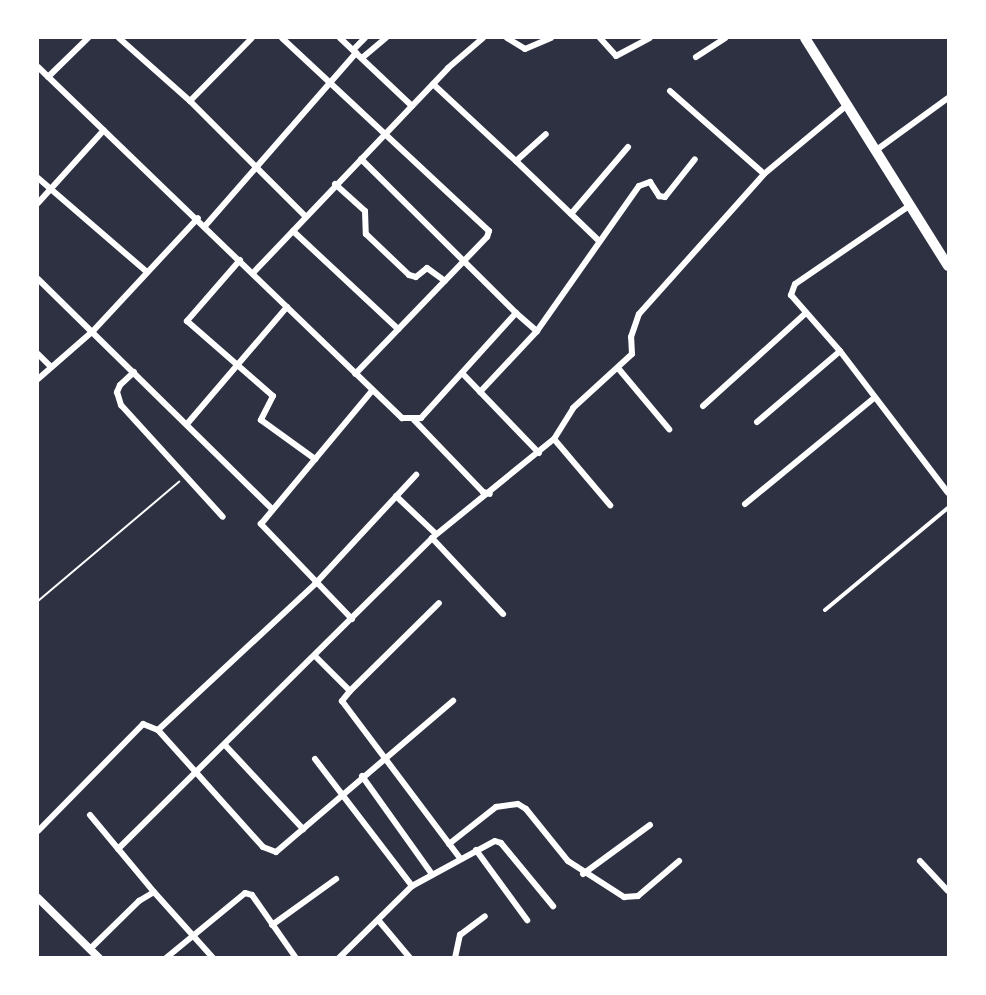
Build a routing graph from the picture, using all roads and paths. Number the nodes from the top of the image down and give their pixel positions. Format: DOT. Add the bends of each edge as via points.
graph roads {
  1 [pos="88,38"];
  2 [pos="120,38"];
  3 [pos="252,38"];
  4 [pos="282,38"];
  5 [pos="340,38"];
  6 [pos="365,38"];
  7 [pos="386,38"];
  8 [pos="483,38"];
  9 [pos="507,38"];
  10 [pos="551,38"];
  11 [pos="600,38"];
  12 [pos="650,38"];
  13 [pos="725,38"];
  14 [pos="805,38"];
  15 [pos="357,54"];
  16 [pos="696,57"];
  17 [pos="38,67"];
  18 [pos="48,77"];
  19 [pos="329,84"];
  20 [pos="433,84"];
  21 [pos="670,91"];
  22 [pos="948,98"];
  23 [pos="190,101"];
  24 [pos="412,106"];
  25 [pos="846,106"];
  26 [pos="104,130"];
  27 [pos="546,134"];
  28 [pos="385,135"];
  29 [pos="628,147"];
  30 [pos="875,151"];
  31 [pos="361,159"];
  32 [pos="695,159"];
  33 [pos="516,161"];
  34 [pos="257,167"];
  35 [pos="764,174"];
  36 [pos="38,178"];
  37 [pos="335,184"];
  38 [pos="50,190"];
  39 [pos="38,203"];
  40 [pos="909,206"];
  41 [pos="571,214"];
  42 [pos="306,217"];
  43 [pos="198,218"];
  44 [pos="205,226"];
  45 [pos="293,231"];
  46 [pos="598,241"];
  47 [pos="240,260"];
  48 [pos="464,261"];
  49 [pos="948,266"];
  50 [pos="147,272"];
  51 [pos="253,273"];
  52 [pos="38,279"];
  53 [pos="445,281"];
  54 [pos="287,307"];
  55 [pos="516,313"];
  56 [pos="806,314"];
  57 [pos="398,329"];
  58 [pos="93,331"];
  59 [pos="537,331"];
  60 [pos="840,351"];
  61 [pos="38,354"];
  62 [pos="237,364"];
  63 [pos="51,367"];
  64 [pos="618,368"];
  65 [pos="134,372"];
  66 [pos="462,373"];
  67 [pos="355,374"];
  68 [pos="38,379"];
  69 [pos="372,392"];
  70 [pos="480,392"];
  71 [pos="874,398"];
  72 [pos="703,406"];
  73 [pos="414,420"];
  74 [pos="757,422"];
  75 [pos="187,424"];
  76 [pos="669,429"];
  77 [pos="554,439"];
  78 [pos="539,453"];
  79 [pos="315,459"];
  80 [pos="416,475"];
  81 [pos="187,477"];
  82 [pos="948,493"];
  83 [pos="490,494"];
  84 [pos="396,496"];
  85 [pos="745,504"];
  86 [pos="610,505"];
  87 [pos="948,508"];
  88 [pos="272,509"];
  89 [pos="223,517"];
  90 [pos="434,536"];
  91 [pos="315,584"];
  92 [pos="38,601"];
  93 [pos="440,603"];
  94 [pos="825,610"];
  95 [pos="503,614"];
  96 [pos="352,619"];
  97 [pos="315,656"];
  98 [pos="350,691"];
  99 [pos="453,701"];
  100 [pos="158,730"];
  101 [pos="225,745"];
  102 [pos="385,755"];
  103 [pos="315,759"];
  104 [pos="197,773"];
  105 [pos="362,776"];
  106 [pos="342,794"];
  107 [pos="90,815"];
  108 [pos="650,825"];
  109 [pos="303,829"];
  110 [pos="38,831"];
  111 [pos="449,844"];
  112 [pos="118,849"];
  113 [pos="476,850"];
  114 [pos="460,858"];
  115 [pos="679,861"];
  116 [pos="920,861"];
  117 [pos="432,874"];
  118 [pos="583,874"];
  119 [pos="336,879"];
  120 [pos="412,886"];
  121 [pos="948,891"];
  122 [pos="154,892"];
  123 [pos="38,898"];
  124 [pos="553,906"];
  125 [pos="484,916"];
  126 [pos="379,921"];
  127 [pos="527,921"];
  128 [pos="272,925"];
  129 [pos="192,933"];
  130 [pos="90,948"];
  131 [pos="99,957"];
  132 [pos="166,957"];
  133 [pos="213,957"];
  134 [pos="296,957"];
  135 [pos="339,957"];
  136 [pos="410,957"];
  137 [pos="455,957"];
  1 -- 18 [label="street"];
  2 -- 23 [label="street"];
  3 -- 23 [label="street"];
  4 -- 19 [label="street"];
  5 -- 15 [label="street"];
  6 -- 15 [label="street"];
  7 -- 15 [label="street"];
  8 -- 20 [label="street"];
  9 -- 10 [label="street" via="525,49"];
  11 -- 12 [label="street" via="616,56"];
  13 -- 16 [label="street"];
  14 -- 25 [label="main road"];
  15 -- 19 [label="street"];
  15 -- 24 [label="street"];
  17 -- 18 [label="street"];
  18 -- 26 [label="street"];
  19 -- 28 [label="street"];
  19 -- 34 [label="street"];
  20 -- 24 [label="street"];
  20 -- 33 [label="street"];
  21 -- 35 [label="street"];
  22 -- 30 [label="street"];
  23 -- 34 [label="street"];
  24 -- 28 [label="street"];
  25 -- 30 [label="main road"];
  25 -- 35 [label="street"];
  26 -- 38 [label="street"];
  26 -- 43 [label="street"];
  27 -- 33 [label="street"];
  28 -- 31 [label="street"];
  28 -- 48 [label="street" via="486,226 487,237"];
  29 -- 41 [label="street"];
  30 -- 40 [label="main road"];
  31 -- 37 [label="street"];
  31 -- 48 [label="street"];
  32 -- 46 [label="street" via="665,197 644,182"];
  33 -- 41 [label="street"];
  34 -- 42 [label="street"];
  34 -- 44 [label="street"];
  35 -- 64 [label="street" via="639,314 631,337 632,354"];
  36 -- 38 [label="street"];
  37 -- 42 [label="street"];
  37 -- 53 [label="street" via="365,211 366,234 409,275 416,277 427,268"];
  38 -- 39 [label="street"];
  38 -- 50 [label="street"];
  40 -- 49 [label="main road"];
  40 -- 56 [label="street" via="795,284 791,296"];
  41 -- 46 [label="street"];
  42 -- 45 [label="street"];
  43 -- 44 [label="street"];
  43 -- 50 [label="street"];
  44 -- 47 [label="street"];
  45 -- 51 [label="street"];
  45 -- 57 [label="street"];
  46 -- 59 [label="street"];
  47 -- 51 [label="street"];
  47 -- 62 [label="street" via="187,321"];
  48 -- 53 [label="street"];
  48 -- 55 [label="street"];
  50 -- 58 [label="street"];
  51 -- 54 [label="street"];
  52 -- 58 [label="street"];
  53 -- 57 [label="street"];
  54 -- 62 [label="street"];
  54 -- 67 [label="street"];
  55 -- 59 [label="street"];
  55 -- 66 [label="street"];
  56 -- 60 [label="street"];
  56 -- 72 [label="street"];
  57 -- 67 [label="street"];
  58 -- 63 [label="street"];
  58 -- 65 [label="street"];
  59 -- 70 [label="street"];
  60 -- 71 [label="street"];
  60 -- 74 [label="street"];
  61 -- 63 [label="street"];
  62 -- 75 [label="street"];
  62 -- 79 [label="street" via="273,396 261,420"];
  63 -- 68 [label="street"];
  64 -- 76 [label="street"];
  64 -- 77 [label="street" via="573,408"];
  65 -- 75 [label="street"];
  65 -- 81 [label="street" via="117,392 121,405"];
  66 -- 70 [label="street"];
  66 -- 73 [label="street" via="421,418"];
  67 -- 69 [label="street"];
  69 -- 73 [label="street" via="402,418"];
  69 -- 79 [label="street"];
  70 -- 78 [label="street"];
  71 -- 82 [label="street"];
  71 -- 85 [label="street"];
  73 -- 83 [label="street" via="483,492"];
  75 -- 88 [label="street"];
  77 -- 78 [label="street"];
  77 -- 86 [label="street"];
  78 -- 83 [label="street"];
  79 -- 88 [label="street"];
  80 -- 84 [label="street"];
  81 -- 89 [label="street"];
  81 -- 92 [label="path" via="141,510"];
  83 -- 90 [label="street"];
  84 -- 90 [label="street"];
  84 -- 91 [label="street"];
  87 -- 94 [label="lane"];
  88 -- 91 [label="street" via="261,528"];
  90 -- 95 [label="street"];
  90 -- 96 [label="street"];
  91 -- 96 [label="street"];
  91 -- 100 [label="street"];
  93 -- 98 [label="street"];
  96 -- 97 [label="street"];
  97 -- 98 [label="street"];
  97 -- 101 [label="street"];
  98 -- 102 [label="street" via="342,701"];
  99 -- 102 [label="street"];
  100 -- 104 [label="street"];
  100 -- 110 [label="street" via="143,724 137,726"];
  101 -- 104 [label="street"];
  101 -- 109 [label="street"];
  102 -- 105 [label="street"];
  102 -- 111 [label="street"];
  103 -- 106 [label="street"];
  104 -- 109 [label="street" via="271,853"];
  104 -- 112 [label="street"];
  105 -- 106 [label="street"];
  105 -- 117 [label="street"];
  106 -- 109 [label="street"];
  106 -- 120 [label="street"];
  107 -- 112 [label="street"];
  108 -- 118 [label="street"];
  111 -- 114 [label="street"];
  111 -- 118 [label="street" via="496,807 518,804"];
  112 -- 122 [label="street"];
  113 -- 114 [label="street"];
  113 -- 124 [label="street" via="495,841 501,843"];
  113 -- 127 [label="street"];
  114 -- 117 [label="street"];
  115 -- 118 [label="street" via="630,898"];
  116 -- 121 [label="street"];
  117 -- 120 [label="street"];
  119 -- 128 [label="street"];
  120 -- 126 [label="street"];
  122 -- 129 [label="street"];
  122 -- 130 [label="street" via="139,901"];
  123 -- 130 [label="street"];
  125 -- 137 [label="street" via="460,935"];
  126 -- 135 [label="street"];
  126 -- 136 [label="street"];
  128 -- 129 [label="street" via="252,895 245,893"];
  128 -- 134 [label="street"];
  129 -- 132 [label="street"];
  129 -- 133 [label="street"];
  130 -- 131 [label="street"];
}
